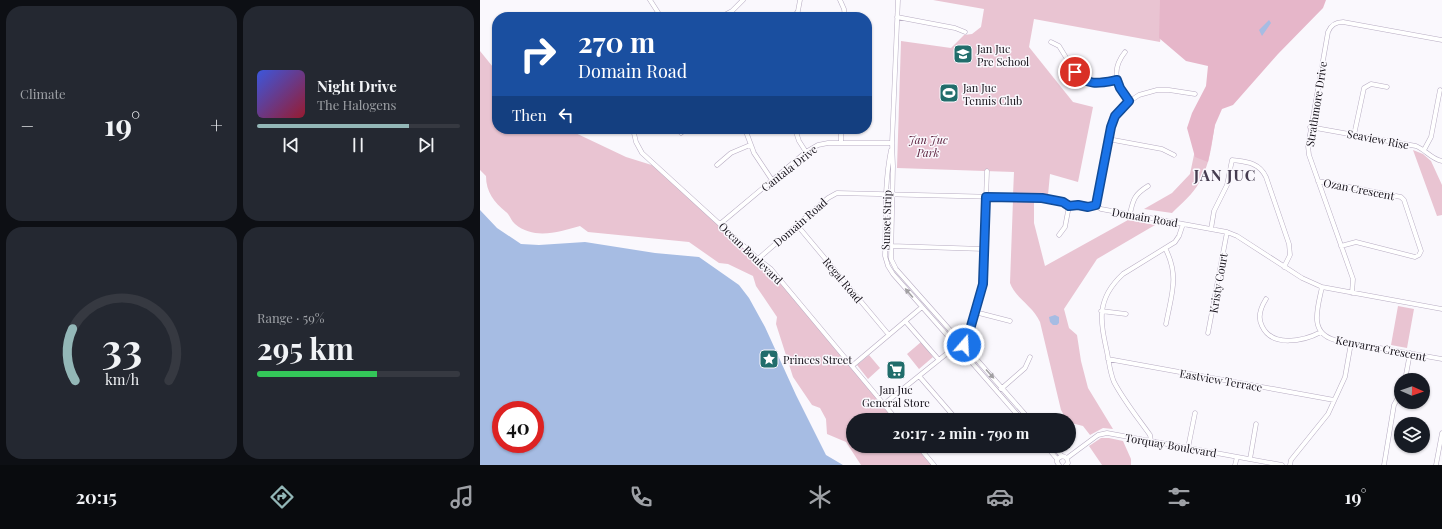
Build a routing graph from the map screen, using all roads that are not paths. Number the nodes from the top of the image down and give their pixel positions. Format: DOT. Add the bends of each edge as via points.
graph roads {
  1 [pos="650,0"];
  2 [pos="743,0"];
  3 [pos="800,0"];
  4 [pos="840,0"];
  5 [pos="898,0"];
  6 [pos="658,12"];
  7 [pos="730,12"];
  8 [pos="797,12"];
  9 [pos="844,12"];
  10 [pos="897,17"];
  11 [pos="965,32"];
  12 [pos="1442,40"];
  13 [pos="1051,42"];
  14 [pos="1125,52"];
  15 [pos="1117,80"];
  16 [pos="1387,87"];
  17 [pos="1440,90"];
  18 [pos="1195,94"];
  19 [pos="1129,101"];
  20 [pos="1310,127"];
  21 [pos="634,134"];
  22 [pos="747,134"];
  23 [pos="797,134"];
  24 [pos="841,134"];
  25 [pos="1354,135"];
  26 [pos="1108,139"];
  27 [pos="841,143"];
  28 [pos="892,144"];
  29 [pos="750,145"];
  30 [pos="1424,150"];
  31 [pos="806,152"];
  32 [pos="1174,155"];
  33 [pos="1442,161"];
  34 [pos="717,165"];
  35 [pos="987,171"];
  36 [pos="772,180"];
  37 [pos="1318,181"];
  38 [pos="1148,186"];
  39 [pos="887,194"];
  40 [pos="893,194"];
  41 [pos="986,197"];
  42 [pos="1096,205"];
  43 [pos="1069,206"];
  44 [pos="1130,214"];
  45 [pos="720,224"];
  46 [pos="1183,224"];
  47 [pos="797,225"];
  48 [pos="1211,229"];
  49 [pos="1227,232"];
  50 [pos="1059,235"];
  51 [pos="891,246"];
  52 [pos="1341,246"];
  53 [pos="1165,248"];
  54 [pos="984,249"];
  55 [pos="758,259"];
  56 [pos="1284,267"];
  57 [pos="1322,287"];
  58 [pos="1352,293"];
  59 [pos="1266,299"];
  60 [pos="922,307"];
  61 [pos="1442,309"];
  62 [pos="1101,311"];
  63 [pos="975,312"];
  64 [pos="1126,314"];
  65 [pos="905,321"];
  66 [pos="1010,321"];
  67 [pos="1166,324"];
  68 [pos="1321,332"];
  69 [pos="1208,333"];
  70 [pos="889,335"];
  71 [pos="958,339"];
  72 [pos="964,342"];
  73 [pos="1351,343"];
  74 [pos="956,346"];
  75 [pos="1410,353"];
  76 [pos="1030,357"];
  77 [pos="1108,359"];
  78 [pos="1442,359"];
  79 [pos="939,360"];
  80 [pos="852,366"];
  81 [pos="1406,373"];
  82 [pos="919,376"];
  83 [pos="1002,388"];
  84 [pos="998,392"];
  85 [pos="1334,400"];
  86 [pos="884,404"];
  87 [pos="1394,405"];
  88 [pos="891,413"];
  89 [pos="951,413"];
  90 [pos="1016,413"];
  91 [pos="1024,413"];
  92 [pos="1195,413"];
  93 [pos="1256,424"];
  94 [pos="1442,433"];
  95 [pos="1151,441"];
  96 [pos="1188,448"];
  97 [pos="924,453"];
  98 [pos="1052,453"];
  99 [pos="1059,453"];
  100 [pos="1062,456"];
  101 [pos="1237,457"];
  102 [pos="1067,458"];
  103 [pos="1057,459"];
  104 [pos="1250,459"];
  105 [pos="1068,464"];
  106 [pos="934,465"];
  107 [pos="1058,465"];
  108 [pos="1235,465"];
  109 [pos="1282,465"];
  110 [pos="1290,465"];
  111 [pos="1384,465"];
  112 [pos="1436,465"];
  1 -- 6 [label="street"];
  2 -- 7 [label="street"];
  3 -- 8 [label="street"];
  4 -- 9 [label="street"];
  5 -- 10 [label="street, Sunset Strip"];
  10 -- 11 [label="street"];
  10 -- 28 [label="street, Sunset Strip"];
  12 -- 20 [label="street, Strathmore Drive" via="1346,22 1335,23 1328,32"];
  13 -- 15 [label="street" via="1059,46 1079,76 1096,84"];
  14 -- 15 [label="street" via="1117,66"];
  15 -- 19 [label="street"];
  16 -- 25 [label="street" via="1371,84 1364,88"];
  17 -- 30 [label="street" via="1431,137"];
  18 -- 19 [label="street" via="1156,90 1145,92"];
  19 -- 26 [label="street" via="1115,116"];
  20 -- 25 [label="street, Seaview Rise"];
  20 -- 37 [label="street, Strathmore Drive" via="1308,150"];
  21 -- 45 [label="street, Ocean Boulevard" via="642,153"];
  22 -- 29 [label="street"];
  23 -- 31 [label="street"];
  24 -- 27 [label="street"];
  25 -- 30 [label="street, Seaview Rise" via="1416,146"];
  26 -- 32 [label="street" via="1162,149"];
  26 -- 42 [label="street"];
  27 -- 28 [label="street, Cantala Drive"];
  27 -- 31 [label="street, Cantala Drive" via="823,143"];
  28 -- 39 [label="street, Sunset Strip" via="888,162"];
  28 -- 40 [label="street, Sunset Strip"];
  29 -- 34 [label="street" via="732,153"];
  29 -- 36 [label="street"];
  30 -- 33 [label="street, Seaview Rise" via="1433,158"];
  31 -- 36 [label="street, Cantala Drive"];
  35 -- 41 [label="street"];
  36 -- 45 [label="street, Cantala Drive"];
  37 -- 52 [label="street, Strathmore Drive"];
  37 -- 52 [label="street, Ozan Crescent" via="1401,197 1421,251 1415,257 1356,242"];
  38 -- 44 [label="street" via="1135,196"];
  39 -- 40 [label="street, Domain Road"];
  39 -- 47 [label="street, Domain Road" via="837,193"];
  60 -- 39 [label="street, Sunset Strip, one-way" via="886,263"];
  40 -- 41 [label="street, Domain Road"];
  40 -- 51 [label="street, Sunset Strip"];
  41 -- 43 [label="street, Domain Road" via="1042,198 1063,202"];
  41 -- 54 [label="street"];
  42 -- 43 [label="street, Domain Road"];
  42 -- 44 [label="street, Domain Road" via="1101,209"];
  43 -- 50 [label="street" via="1065,227"];
  44 -- 46 [label="street, Domain Road"];
  45 -- 55 [label="street, Ocean Boulevard"];
  46 -- 48 [label="street, Domain Road"];
  46 -- 53 [label="street" via="1177,239"];
  47 -- 55 [label="street, Domain Road"];
  47 -- 70 [label="street, Regal Road"];
  48 -- 49 [label="street, Domain Road"];
  48 -- 56 [label="street" via="1214,211 1226,185 1232,160 1254,164 1266,176 1289,244 1290,255"];
  49 -- 56 [label="street, Domain Road"];
  49 -- 69 [label="street, Kristy Court"];
  51 -- 54 [label="street"];
  51 -- 71 [label="street, Sunset Strip" via="894,266"];
  52 -- 58 [label="street, Strathmore Drive" via="1353,279"];
  53 -- 62 [label="street" via="1118,278 1108,292"];
  53 -- 67 [label="street" via="1174,277"];
  54 -- 63 [label="street" via="983,284"];
  55 -- 80 [label="street, Ocean Boulevard" via="771,269"];
  56 -- 57 [label="street, Domain Road"];
  57 -- 58 [label="street, Domain Road"];
  57 -- 68 [label="street, Kenvarra Crescent" via="1316,317"];
  58 -- 61 [label="street"];
  59 -- 68 [label="street" via="1261,308 1260,320 1269,335 1279,339 1295,340"];
  60 -- 65 [label="street"];
  60 -- 74 [label="street, Sunset Strip"];
  62 -- 64 [label="street"];
  62 -- 77 [label="street"];
  63 -- 66 [label="street"];
  63 -- 72 [label="street"];
  65 -- 70 [label="street"];
  65 -- 79 [label="street"];
  68 -- 73 [label="street, Kenvarra Crescent" via="1331,339"];
  70 -- 80 [label="street"];
  71 -- 72 [label="street"];
  71 -- 74 [label="street"];
  72 -- 74 [label="street" via="963,348"];
  72 -- 83 [label="street, one-way"];
  73 -- 75 [label="street, Kenvarra Crescent"];
  73 -- 85 [label="street" via="1345,376"];
  74 -- 79 [label="street"];
  74 -- 84 [label="street, Sunset Strip"];
  75 -- 78 [label="street, Kenvarra Crescent"];
  75 -- 81 [label="street"];
  76 -- 83 [label="street" via="1025,368"];
  77 -- 85 [label="street, Eastview Terrace"];
  77 -- 95 [label="street" via="1114,381 1150,435"];
  79 -- 82 [label="street"];
  80 -- 86 [label="street, Ocean Boulevard"];
  82 -- 86 [label="street"];
  82 -- 89 [label="street"];
  83 -- 84 [label="street"];
  83 -- 91 [label="street"];
  84 -- 90 [label="street, Sunset Strip"];
  85 -- 110 [label="street" via="1324,420 1291,460"];
  86 -- 88 [label="street, Ocean Boulevard"];
  87 -- 111 [label="street"];
  92 -- 96 [label="street"];
  93 -- 104 [label="street"];
  94 -- 112 [label="street"];
  95 -- 96 [label="street, Torquay Boulevard"];
  95 -- 102 [label="street, Torquay Boulevard" via="1100,434"];
  96 -- 101 [label="street, Torquay Boulevard"];
  97 -- 106 [label="street"];
  98 -- 103 [label="street"];
  99 -- 100 [label="street"];
  100 -- 102 [label="street"];
  100 -- 103 [label="street"];
  101 -- 104 [label="street, Torquay Boulevard"];
  101 -- 108 [label="street"];
  102 -- 105 [label="street"];
  103 -- 107 [label="street"];
  104 -- 109 [label="street, Torquay Boulevard"];
}
